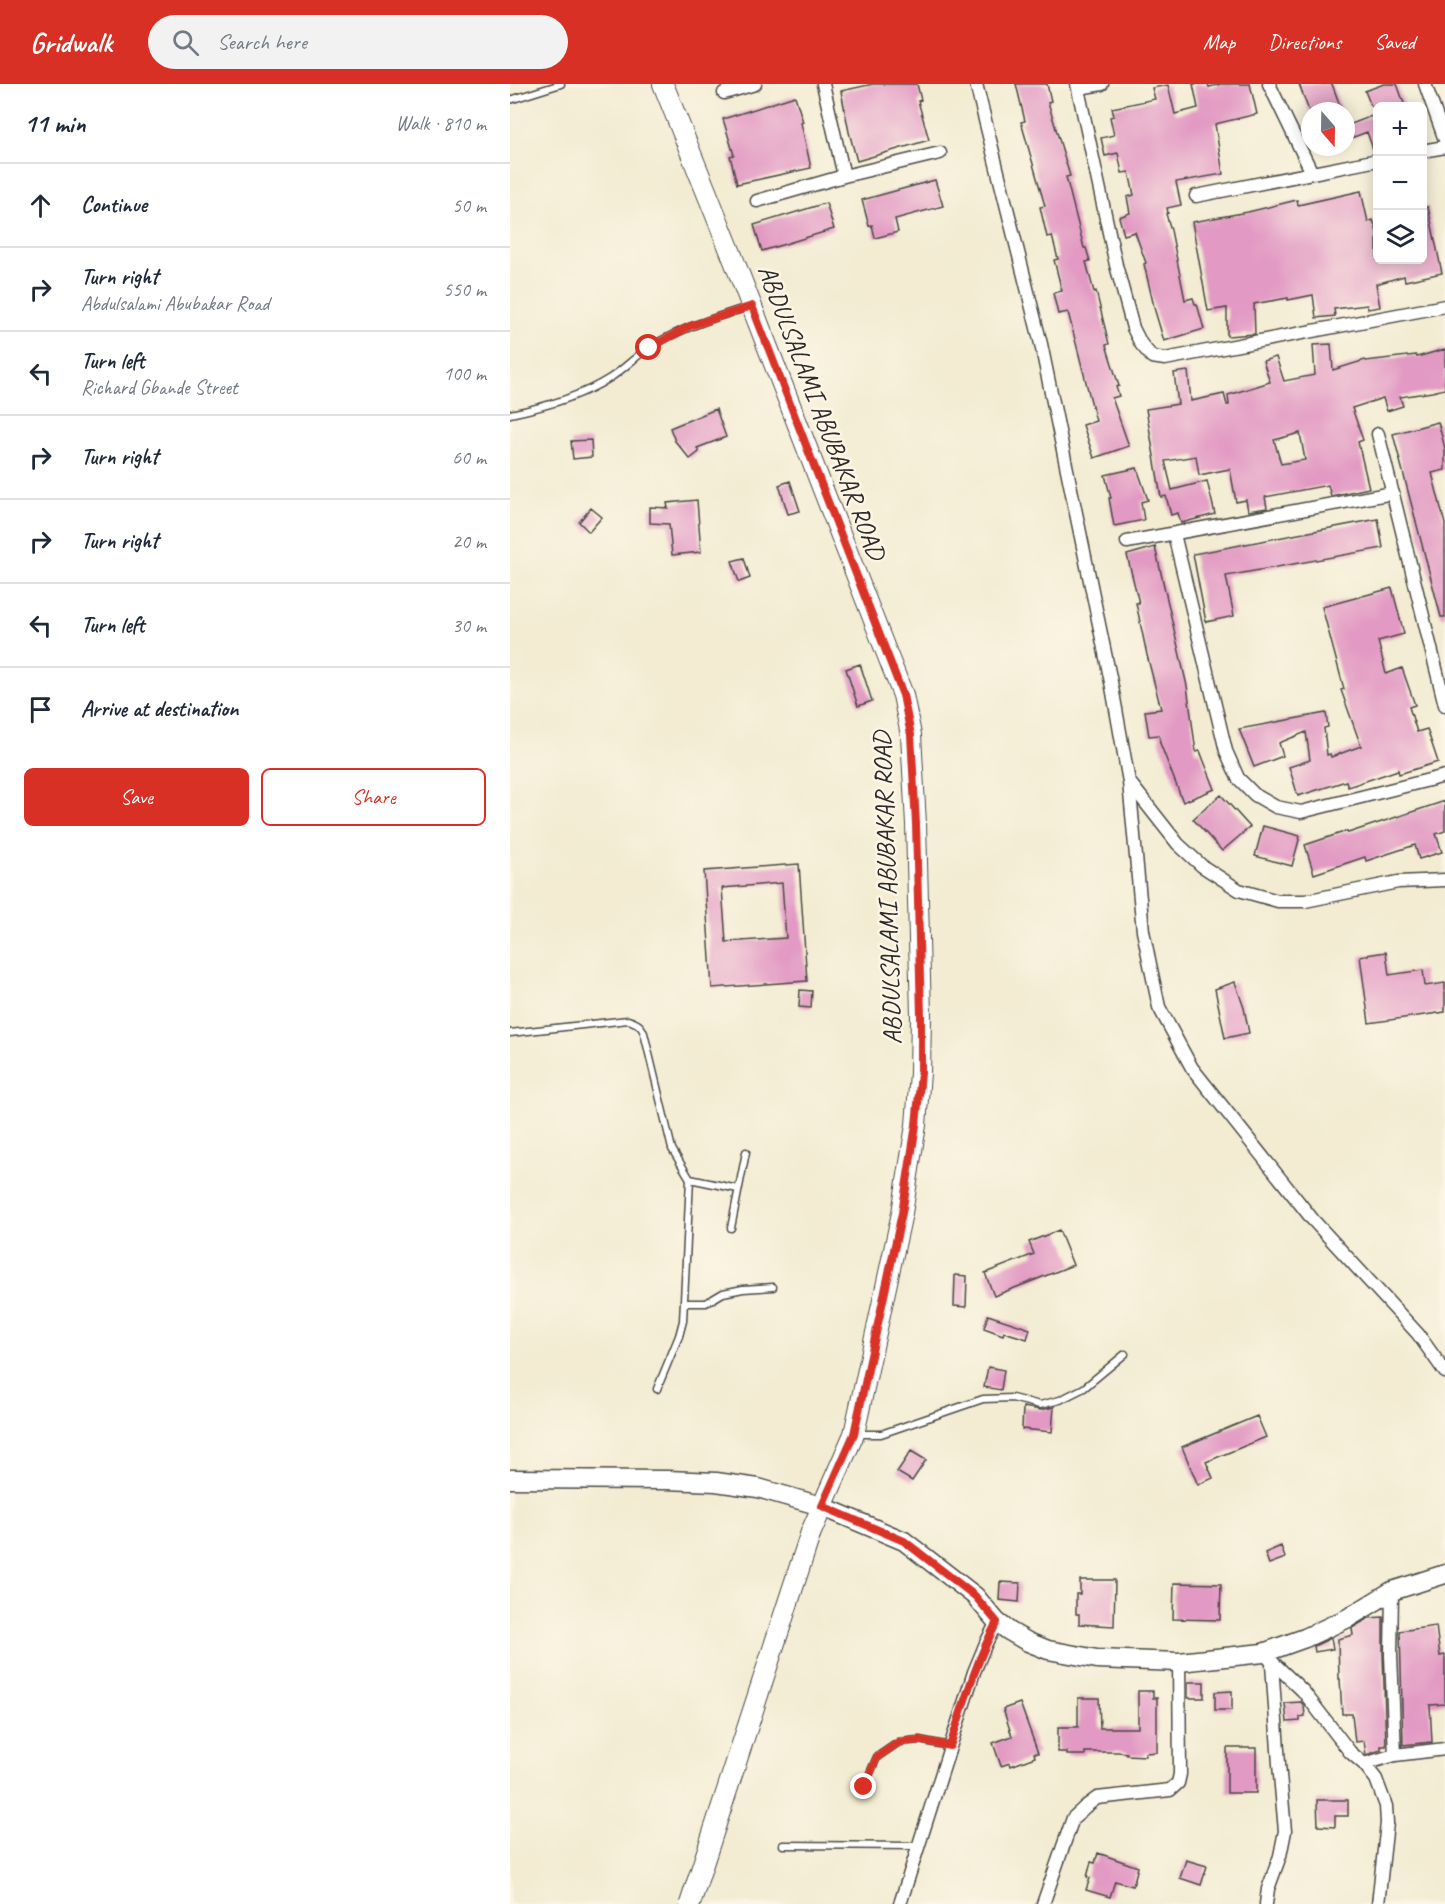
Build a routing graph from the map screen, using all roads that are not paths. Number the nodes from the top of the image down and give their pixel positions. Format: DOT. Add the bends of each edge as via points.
graph roads {
  1 [pos="561,84"];
  2 [pos="663,84"];
  3 [pos="755,84"];
  4 [pos="823,84"];
  5 [pos="976,84"];
  6 [pos="1102,84"];
  7 [pos="1269,84"];
  8 [pos="1425,84"];
  9 [pos="1078,86"];
  10 [pos="724,93"];
  11 [pos="510,100"];
  12 [pos="1445,140"];
  13 [pos="1445,147"];
  14 [pos="1427,150"];
  15 [pos="940,153"];
  16 [pos="1373,161"];
  17 [pos="1312,173"];
  18 [pos="844,176"];
  19 [pos="1196,196"];
  20 [pos="757,201"];
  21 [pos="752,306"];
  22 [pos="1445,306"];
  23 [pos="510,414"];
  24 [pos="1378,434"];
  25 [pos="1393,493"];
  26 [pos="1174,534"];
  27 [pos="1127,542"];
  28 [pos="1445,705"];
  29 [pos="1445,776"];
  30 [pos="1129,782"];
  31 [pos="1445,880"];
  32 [pos="510,1032"];
  33 [pos="746,1152"];
  34 [pos="690,1179"];
  35 [pos="738,1189"];
  36 [pos="731,1228"];
  37 [pos="773,1287"];
  38 [pos="684,1303"];
  39 [pos="1125,1354"];
  40 [pos="1445,1372"];
  41 [pos="657,1389"];
  42 [pos="854,1434"];
  43 [pos="510,1479"];
  44 [pos="822,1506"];
  45 [pos="1445,1574"];
  46 [pos="1392,1591"];
  47 [pos="997,1622"];
  48 [pos="1268,1658"];
  49 [pos="1179,1662"];
  50 [pos="950,1746"];
  51 [pos="1445,1749"];
  52 [pos="1395,1755"];
  53 [pos="1364,1764"];
  54 [pos="864,1787"];
  55 [pos="783,1845"];
  56 [pos="918,1846"];
  57 [pos="690,1904"];
  58 [pos="900,1904"];
  59 [pos="1043,1904"];
  60 [pos="1266,1904"];
  61 [pos="1378,1904"];
  1 -- 11 [label="lane"];
  2 -- 21 [label="main road, ABDULSALAMI ABUBAKAR ROAD"];
  3 -- 10 [label="street"];
  4 -- 18 [label="street"];
  5 -- 30 [label="street" via="1041,344"];
  6 -- 9 [label="street"];
  7 -- 17 [label="street"];
  8 -- 12 [label="street"];
  9 -- 22 [label="street" via="1133,328 1152,357 1165,359"];
  13 -- 14 [label="street"];
  15 -- 18 [label="street"];
  16 -- 17 [label="street"];
  17 -- 19 [label="street"];
  18 -- 20 [label="street"];
  21 -- 23 [label="lane" via="690,326 649,348 611,378 581,394"];
  21 -- 42 [label="main road, ABDULSALAMI ABUBAKAR ROAD" via="903,695 911,735 921,1073 902,1213"];
  24 -- 25 [label="street"];
  25 -- 26 [label="street"];
  25 -- 28 [label="street"];
  26 -- 27 [label="street"];
  26 -- 29 [label="street" via="1226,751 1238,778 1255,795 1276,807 1301,812"];
  30 -- 31 [label="street" via="1178,844 1202,866 1239,890 1278,901 1305,901 1398,882"];
  30 -- 40 [label="street" via="1143,931 1159,1007 1192,1068 1313,1220 1418,1334"];
  32 -- 34 [label="lane" via="628,1020 641,1026 672,1149"];
  33 -- 35 [label="lane"];
  34 -- 35 [label="lane"];
  34 -- 38 [label="lane"];
  35 -- 36 [label="lane"];
  37 -- 38 [label="lane" via="743,1288 706,1303"];
  38 -- 41 [label="lane" via="679,1336"];
  39 -- 42 [label="lane" via="1084,1388 1059,1400 1040,1405 1012,1398 983,1399 881,1434"];
  42 -- 44 [label="main road, ABDULSALAMI ABUBAKAR ROAD"];
  43 -- 44 [label="street" via="716,1482 758,1488"];
  44 -- 47 [label="street" via="904,1541 975,1596"];
  44 -- 57 [label="main road, ABDULSALAMI ABUBAKAR ROAD"];
  45 -- 46 [label="street"];
  46 -- 48 [label="street"];
  46 -- 52 [label="street"];
  47 -- 49 [label="street" via="1047,1650 1097,1659"];
  47 -- 50 [label="street" via="974,1672"];
  48 -- 49 [label="street"];
  48 -- 53 [label="street" via="1304,1690 1350,1752"];
  48 -- 60 [label="street" via="1285,1831"];
  49 -- 59 [label="street" via="1178,1783 1170,1790 1097,1798 1072,1818"];
  50 -- 54 [label="lane" via="919,1740 899,1742 877,1757"];
  50 -- 56 [label="street"];
  51 -- 52 [label="street"];
  52 -- 53 [label="street"];
  53 -- 61 [label="street" via="1376,1779 1386,1806 1386,1845"];
  55 -- 56 [label="lane"];
  56 -- 58 [label="street"];
}
